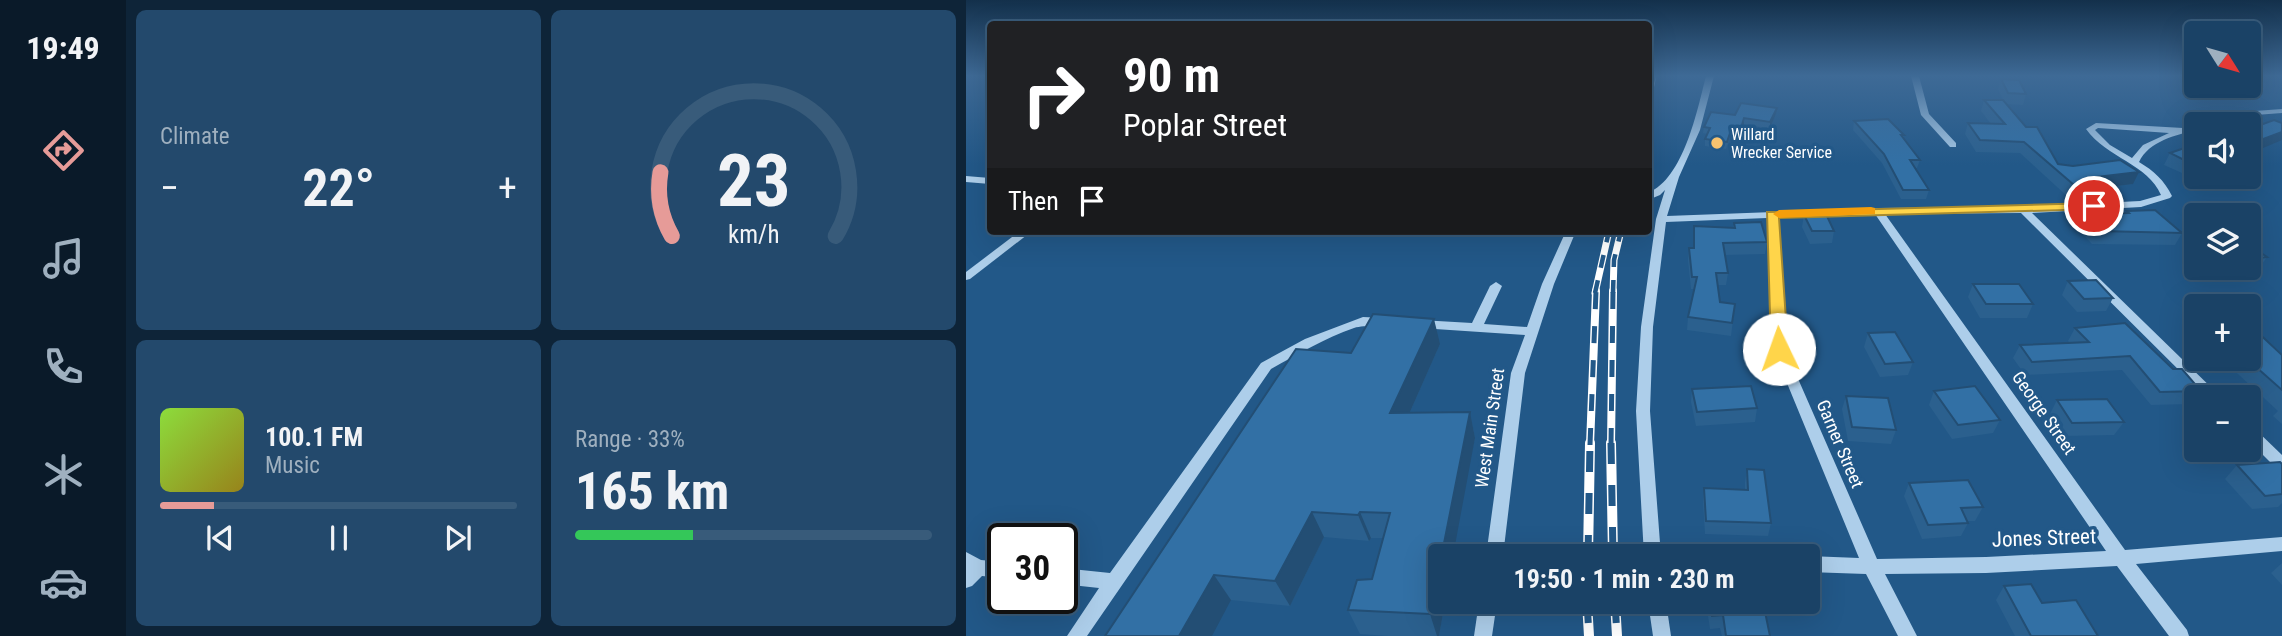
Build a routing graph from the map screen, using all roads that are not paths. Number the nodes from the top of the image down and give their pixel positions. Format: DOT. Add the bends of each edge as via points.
graph roads {
  1 [pos="1702,106"];
  2 [pos="1923,106"];
  3 [pos="2282,111"];
  4 [pos="2261,113"];
  5 [pos="1926,115"];
  6 [pos="2183,131"];
  7 [pos="1953,145"];
  8 [pos="2134,162"];
  9 [pos="1674,177"];
  10 [pos="966,179"];
  11 [pos="987,181"];
  12 [pos="1652,195"];
  13 [pos="2024,210"];
  14 [pos="1878,211"];
  15 [pos="1772,214"];
  16 [pos="1661,219"];
  17 [pos="1022,235"];
  18 [pos="1569,235"];
  19 [pos="966,277"];
  20 [pos="1496,286"];
  21 [pos="1476,328"];
  22 [pos="1531,331"];
  23 [pos="2202,385"];
  24 [pos="2261,444"];
  25 [pos="2282,465"];
  26 [pos="1496,544"];
  27 [pos="1651,544"];
  28 [pos="2282,544"];
  29 [pos="2121,558"];
  30 [pos="1820,565"];
  31 [pos="1872,568"];
  32 [pos="1078,578"];
  33 [pos="1114,582"];
  34 [pos="1486,614"];
  35 [pos="1659,614"];
  36 [pos="1076,636"];
  37 [pos="1483,636"];
  38 [pos="1662,636"];
  39 [pos="1908,636"];
  40 [pos="2180,636"];
  1 -- 9 [label="street"];
  2 -- 5 [label="street"];
  3 -- 4 [label="street"];
  5 -- 7 [label="street"];
  6 -- 8 [label="street" via="2155,141 2137,154"];
  6 -- 8 [label="street" via="2107,125 2090,129 2094,137"];
  8 -- 13 [label="street" via="2165,186 2167,196 2141,204"];
  9 -- 12 [label="street"];
  9 -- 16 [label="street"];
  10 -- 11 [label="street"];
  13 -- 14 [label="street"];
  13 -- 23 [label="street"];
  14 -- 15 [label="street"];
  14 -- 29 [label="street, George Street"];
  15 -- 16 [label="street"];
  15 -- 31 [label="street, Garner Street" via="1779,349"];
  16 -- 27 [label="street" via="1647,327 1643,411"];
  17 -- 19 [label="street"];
  18 -- 22 [label="street, West Main Street"];
  20 -- 21 [label="street"];
  21 -- 22 [label="street"];
  21 -- 33 [label="street" via="1363,321 1266,366"];
  22 -- 26 [label="street, West Main Street" via="1518,373"];
  24 -- 25 [label="street"];
  28 -- 29 [label="street, Jones Street"];
  29 -- 31 [label="street, Jones Street"];
  29 -- 40 [label="street, George Street"];
  30 -- 31 [label="street, Jones Street"];
  31 -- 39 [label="street, Garner Street"];
  32 -- 33 [label="street"];
  33 -- 36 [label="street"];
  34 -- 37 [label="street"];
  35 -- 38 [label="street"];
}
